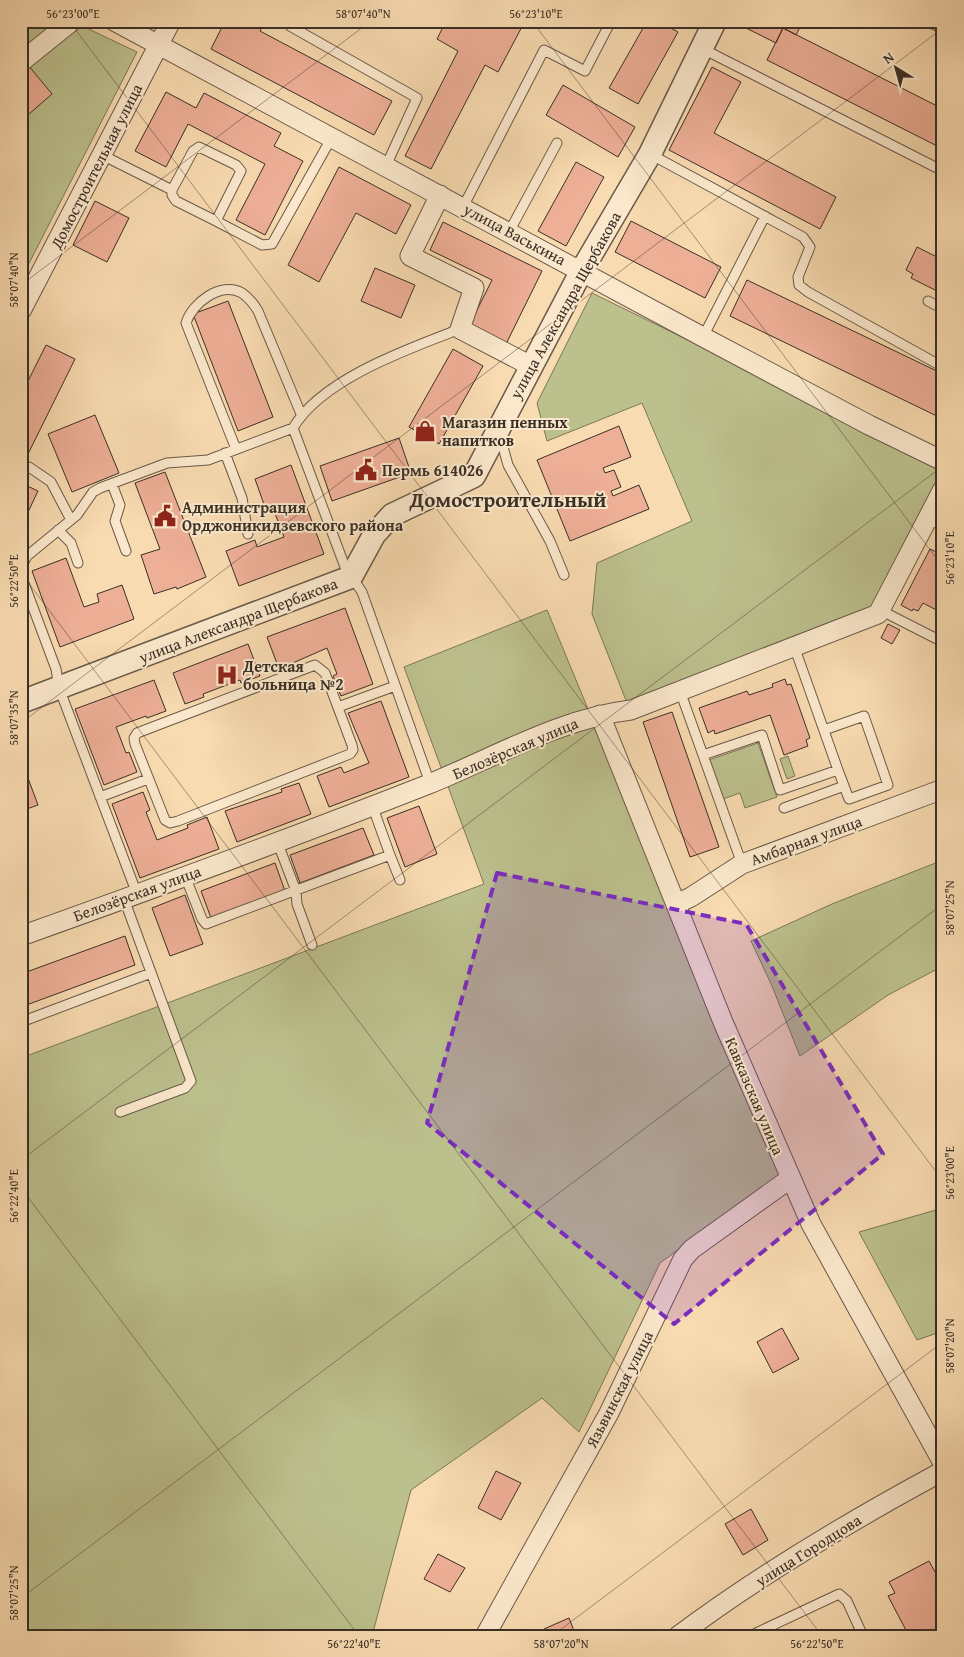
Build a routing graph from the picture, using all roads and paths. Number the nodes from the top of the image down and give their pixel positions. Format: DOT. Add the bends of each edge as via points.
graph roads {
  1 [pos="72,21"];
  2 [pos="114,21"];
  3 [pos="292,21"];
  4 [pos="611,21"];
  5 [pos="927,21"];
  6 [pos="169,22"];
  7 [pos="712,22"];
  8 [pos="943,29"];
  9 [pos="159,45"];
  10 [pos="702,48"];
  11 [pos="21,62"];
  12 [pos="332,138"];
  13 [pos="557,143"];
  14 [pos="102,154"];
  15 [pos="650,154"];
  16 [pos="386,166"];
  17 [pos="943,171"];
  18 [pos="172,190"];
  19 [pos="440,195"];
  20 [pos="463,207"];
  21 [pos="765,216"];
  22 [pos="216,221"];
  23 [pos="509,232"];
  24 [pos="582,270"];
  25 [pos="928,302"];
  26 [pos="943,309"];
  27 [pos="21,311"];
  28 [pos="460,329"];
  29 [pos="704,337"];
  30 [pos="531,366"];
  31 [pos="943,367"];
  32 [pos="301,414"];
  33 [pos="292,428"];
  34 [pos="498,428"];
  35 [pos="236,449"];
  36 [pos="225,454"];
  37 [pos="943,461"];
  38 [pos="29,467"];
  39 [pos="112,484"];
  40 [pos="943,489"];
  41 [pos="71,520"];
  42 [pos="935,522"];
  43 [pos="58,530"];
  44 [pos="248,534"];
  45 [pos="126,551"];
  46 [pos="78,562"];
  47 [pos="564,575"];
  48 [pos="351,577"];
  49 [pos="23,588"];
  50 [pos="880,610"];
  51 [pos="943,640"];
  52 [pos="794,646"];
  53 [pos="395,686"];
  54 [pos="59,688"];
  55 [pos="680,691"];
  56 [pos="21,702"];
  57 [pos="338,707"];
  58 [pos="600,715"];
  59 [pos="824,730"];
  60 [pos="703,755"];
  61 [pos="838,770"];
  62 [pos="148,779"];
  63 [pos="430,783"];
  64 [pos="844,786"];
  65 [pos="943,789"];
  66 [pos="100,797"];
  67 [pos="372,805"];
  68 [pos="784,808"];
  69 [pos="277,841"];
  70 [pos="390,856"];
  71 [pos="742,864"];
  72 [pos="185,876"];
  73 [pos="400,880"];
  74 [pos="296,891"];
  75 [pos="130,896"];
  76 [pos="676,904"];
  77 [pos="21,936"];
  78 [pos="312,945"];
  79 [pos="151,973"];
  80 [pos="21,1022"];
  81 [pos="120,1112"];
  82 [pos="791,1178"];
  83 [pos="943,1463"];
  84 [pos="943,1471"];
  85 [pos="756,1633"];
  86 [pos="485,1636"];
  87 [pos="678,1636"];
  88 [pos="863,1636"];
  1 -- 11 [label="street"];
  2 -- 9 [label="street, улица Васькина"];
  3 -- 16 [label="lane" via="290,26 417,98"];
  4 -- 20 [label="lane" via="585,71 544,50"];
  5 -- 8 [label="lane"];
  6 -- 9 [label="street, Домостроительная улица"];
  7 -- 10 [label="street, улица Александра Щербакова"];
  9 -- 12 [label="street, улица Васькина"];
  9 -- 14 [label="street, Домостроительная улица"];
  10 -- 15 [label="street, улица Александра Щербакова"];
  10 -- 17 [label="lane"];
  12 -- 16 [label="street, улица Васькина"];
  12 -- 22 [label="lane" via="272,244 262,244"];
  13 -- 23 [label="lane"];
  14 -- 18 [label="lane"];
  14 -- 27 [label="street, Домостроительная улица"];
  15 -- 21 [label="lane"];
  15 -- 24 [label="street, улица Александра Щербакова"];
  16 -- 19 [label="street, улица Васькина"];
  18 -- 22 [label="lane" via="176,201"];
  18 -- 22 [label="lane" via="193,151 199,147 236,165 241,171 240,176"];
  19 -- 20 [label="street, улица Васькина"];
  19 -- 28 [label="street" via="410,256 474,288"];
  20 -- 23 [label="street, улица Васькина"];
  21 -- 29 [label="lane"];
  21 -- 31 [label="lane" via="803,237 810,247 798,277 799,285"];
  23 -- 24 [label="street, улица Васькина"];
  24 -- 29 [label="street, улица Васькина"];
  24 -- 30 [label="street, улица Александра Щербакова"];
  25 -- 26 [label="lane"];
  28 -- 30 [label="street"];
  28 -- 32 [label="lane" via="368,368"];
  29 -- 37 [label="street, улица Васькина"];
  30 -- 34 [label="street, улица Александра Щербакова"];
  32 -- 33 [label="lane"];
  32 -- 35 [label="lane" via="258,311 241,292 214,293 189,313 186,323"];
  33 -- 35 [label="lane"];
  33 -- 48 [label="lane" via="344,567"];
  34 -- 47 [label="lane" via="508,465 550,541"];
  34 -- 48 [label="street, улица Александра Щербакова" via="474,476 392,515 374,535"];
  35 -- 36 [label="lane"];
  36 -- 39 [label="lane" via="208,460 166,463"];
  36 -- 44 [label="lane" via="242,498"];
  38 -- 41 [label="lane" via="51,482"];
  39 -- 41 [label="lane" via="93,492"];
  39 -- 45 [label="lane" via="120,505 115,521"];
  40 -- 42 [label="street"];
  41 -- 43 [label="lane"];
  42 -- 50 [label="street"];
  43 -- 46 [label="lane" via="70,543"];
  43 -- 49 [label="lane" via="27,556 22,567"];
  48 -- 53 [label="lane" via="362,592"];
  48 -- 54 [label="street, улица Александра Щербакова"];
  49 -- 54 [label="lane" via="56,669"];
  50 -- 51 [label="lane"];
  50 -- 52 [label="street, Белозёрская улица" via="878,614"];
  52 -- 55 [label="street, Белозёрская улица"];
  52 -- 59 [label="lane"];
  53 -- 57 [label="lane"];
  53 -- 63 [label="lane"];
  54 -- 56 [label="street, улица Александра Щербакова"];
  54 -- 66 [label="lane"];
  55 -- 58 [label="street, Белозёрская улица" via="630,710"];
  55 -- 60 [label="lane"];
  57 -- 62 [label="lane" via="325,674 315,665 153,725 134,738"];
  57 -- 62 [label="lane" via="353,750 346,757 170,823 165,820"];
  58 -- 63 [label="street, Белозёрская улица" via="580,720"];
  58 -- 76 [label="street, Кавказская улица"];
  59 -- 61 [label="lane"];
  59 -- 64 [label="lane" via="864,716 888,785 849,798"];
  60 -- 61 [label="lane" via="762,735 780,790"];
  60 -- 71 [label="lane"];
  61 -- 64 [label="lane"];
  62 -- 66 [label="lane"];
  63 -- 67 [label="street, Белозёрская улица"];
  64 -- 68 [label="lane"];
  65 -- 71 [label="street, Амбарная улица"];
  66 -- 75 [label="lane"];
  67 -- 69 [label="street, Белозёрская улица"];
  67 -- 70 [label="lane"];
  69 -- 72 [label="street, Белозёрская улица"];
  69 -- 74 [label="lane"];
  70 -- 73 [label="lane"];
  70 -- 74 [label="lane"];
  71 -- 76 [label="street, Амбарная улица"];
  72 -- 74 [label="lane" via="206,924"];
  72 -- 75 [label="street, Белозёрская улица"];
  74 -- 78 [label="lane" via="297,904"];
  75 -- 77 [label="street, Белозёрская улица"];
  75 -- 79 [label="lane"];
  76 -- 82 [label="street, Кавказская улица"];
  79 -- 80 [label="lane"];
  79 -- 81 [label="lane" via="191,1082 184,1088"];
  82 -- 83 [label="street, Кавказская улица" via="811,1224"];
  82 -- 86 [label="street, Язьвинская улица" via="692,1249 683,1259 609,1413"];
  84 -- 87 [label="street, улица Городцова" via="806,1550"];
  85 -- 88 [label="lane" via="838,1594 847,1601"];
}
